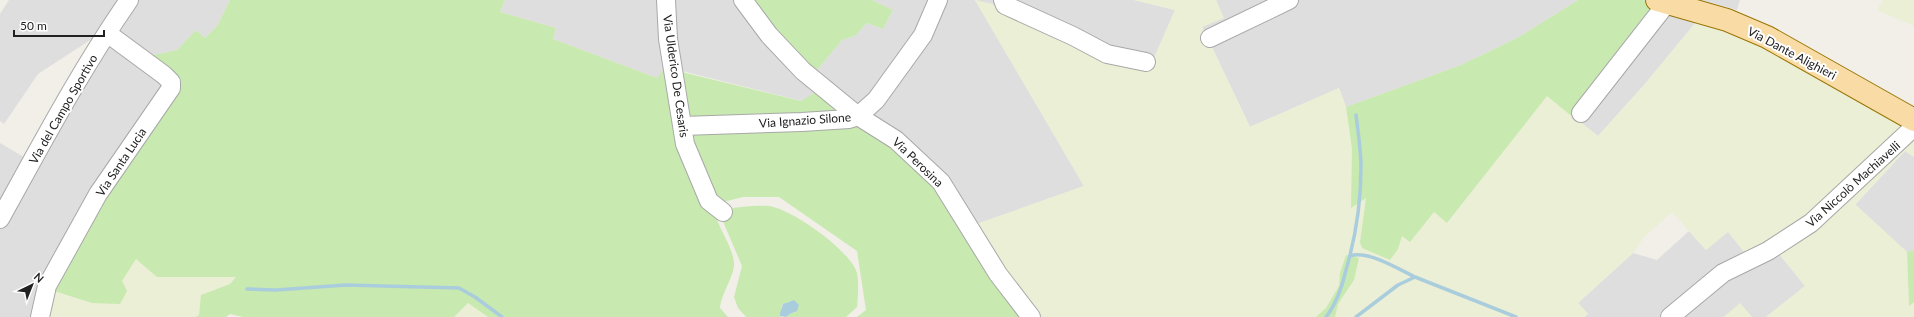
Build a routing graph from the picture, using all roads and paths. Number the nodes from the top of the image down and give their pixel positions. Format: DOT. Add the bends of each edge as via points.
graph roads {
  1 [pos="129,0"];
  2 [pos="666,0"];
  3 [pos="743,0"];
  4 [pos="938,0"];
  5 [pos="1003,0"];
  6 [pos="1289,0"];
  7 [pos="1662,1"];
  8 [pos="107,33"];
  9 [pos="1210,38"];
  10 [pos="1146,62"];
  11 [pos="1581,113"];
  12 [pos="858,116"];
  13 [pos="1906,116"];
  14 [pos="682,126"];
  15 [pos="1914,127"];
  16 [pos="723,212"];
  17 [pos="0,219"];
  18 [pos="40,317"];
  19 [pos="1031,317"];
  20 [pos="1670,317"];
  1 -- 8 [label="street, Via del Campo Sportivo"];
  2 -- 14 [label="street, Via Ulderico De Cesaris" via="668,39"];
  3 -- 12 [label="street, Via Perosina" via="769,35 803,71"];
  4 -- 12 [label="street, Via Ignazio Silone" via="923,35 876,100"];
  5 -- 10 [label="street" via="1005,5 1022,14 1107,54"];
  6 -- 9 [label="street"];
  7 -- 11 [label="street"];
  7 -- 13 [label="main road, Via Dante Alighieri" via="1727,20 1767,37"];
  8 -- 17 [label="street, Via del Campo Sportivo"];
  8 -- 18 [label="street, Via Santa Lucia" via="164,75 171,82 171,88 98,194 47,286"];
  12 -- 14 [label="street, Via Ignazio Silone" via="810,122"];
  12 -- 19 [label="street, Via Perosina" via="896,140 941,182 998,274"];
  14 -- 16 [label="street, Via Ulderico De Cesaris" via="685,144 709,201"];
  15 -- 20 [label="street, Via Niccolò Machiavelli" via="1811,223 1768,251 1723,273"];
}
